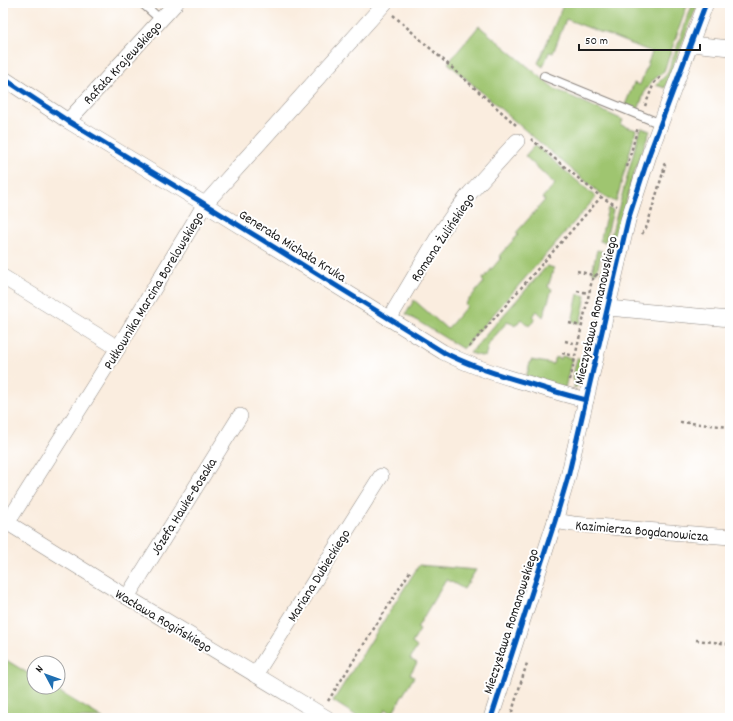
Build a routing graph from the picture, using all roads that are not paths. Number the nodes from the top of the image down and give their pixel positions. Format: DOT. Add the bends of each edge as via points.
graph roads {
  1 [pos="142,3"];
  2 [pos="176,3"];
  3 [pos="706,3"];
  4 [pos="384,4"];
  5 [pos="161,20"];
  6 [pos="691,44"];
  7 [pos="730,48"];
  8 [pos="544,76"];
  9 [pos="3,78"];
  10 [pos="68,121"];
  11 [pos="660,124"];
  12 [pos="521,135"];
  13 [pos="205,204"];
  14 [pos="3,277"];
  15 [pos="608,308"];
  16 [pos="389,319"];
  17 [pos="730,319"];
  18 [pos="118,348"];
  19 [pos="586,400"];
  20 [pos="240,416"];
  21 [pos="381,476"];
  22 [pos="4,521"];
  23 [pos="555,521"];
  24 [pos="730,537"];
  25 [pos="126,597"];
  26 [pos="255,675"];
  27 [pos="323,716"];
  28 [pos="491,718"];
  1 -- 5 [label="lane"];
  2 -- 5 [label="street, Rafała Krajewskiego"];
  3 -- 6 [label="street, Mieczysława Romanowskiego"];
  4 -- 13 [label="street, Pułkownika Marcina Borelowskiego"];
  5 -- 10 [label="street, Rafała Krajewskiego"];
  6 -- 7 [label="street"];
  6 -- 11 [label="street, Mieczysława Romanowskiego"];
  8 -- 11 [label="lane"];
  9 -- 10 [label="street, Generała Michała Kruka"];
  10 -- 13 [label="street, Generała Michała Kruka"];
  11 -- 15 [label="street, Mieczysława Romanowskiego" via="628,220"];
  12 -- 16 [label="street, Romana Żulińskiego" via="470,194 439,235"];
  13 -- 16 [label="street, Generała Michała Kruka"];
  13 -- 18 [label="street, Pułkownika Marcina Borelowskiego"];
  14 -- 18 [label="street"];
  15 -- 17 [label="street"];
  15 -- 19 [label="street, Mieczysława Romanowskiego"];
  16 -- 19 [label="street, Generała Michała Kruka" via="458,360 566,396"];
  18 -- 22 [label="street, Pułkownika Marcina Borelowskiego" via="14,514"];
  19 -- 23 [label="street, Mieczysława Romanowskiego"];
  20 -- 25 [label="street, Józefa Hauke-Bosaka"];
  21 -- 26 [label="street, Mariana Dubieckiego"];
  22 -- 25 [label="street, Wacława Rogińskiego"];
  23 -- 24 [label="street, Kazimierza Bogdanowicza"];
  23 -- 28 [label="street, Mieczysława Romanowskiego"];
  25 -- 26 [label="street, Wacława Rogińskiego"];
  26 -- 27 [label="street, Wacława Rogińskiego"];
}
